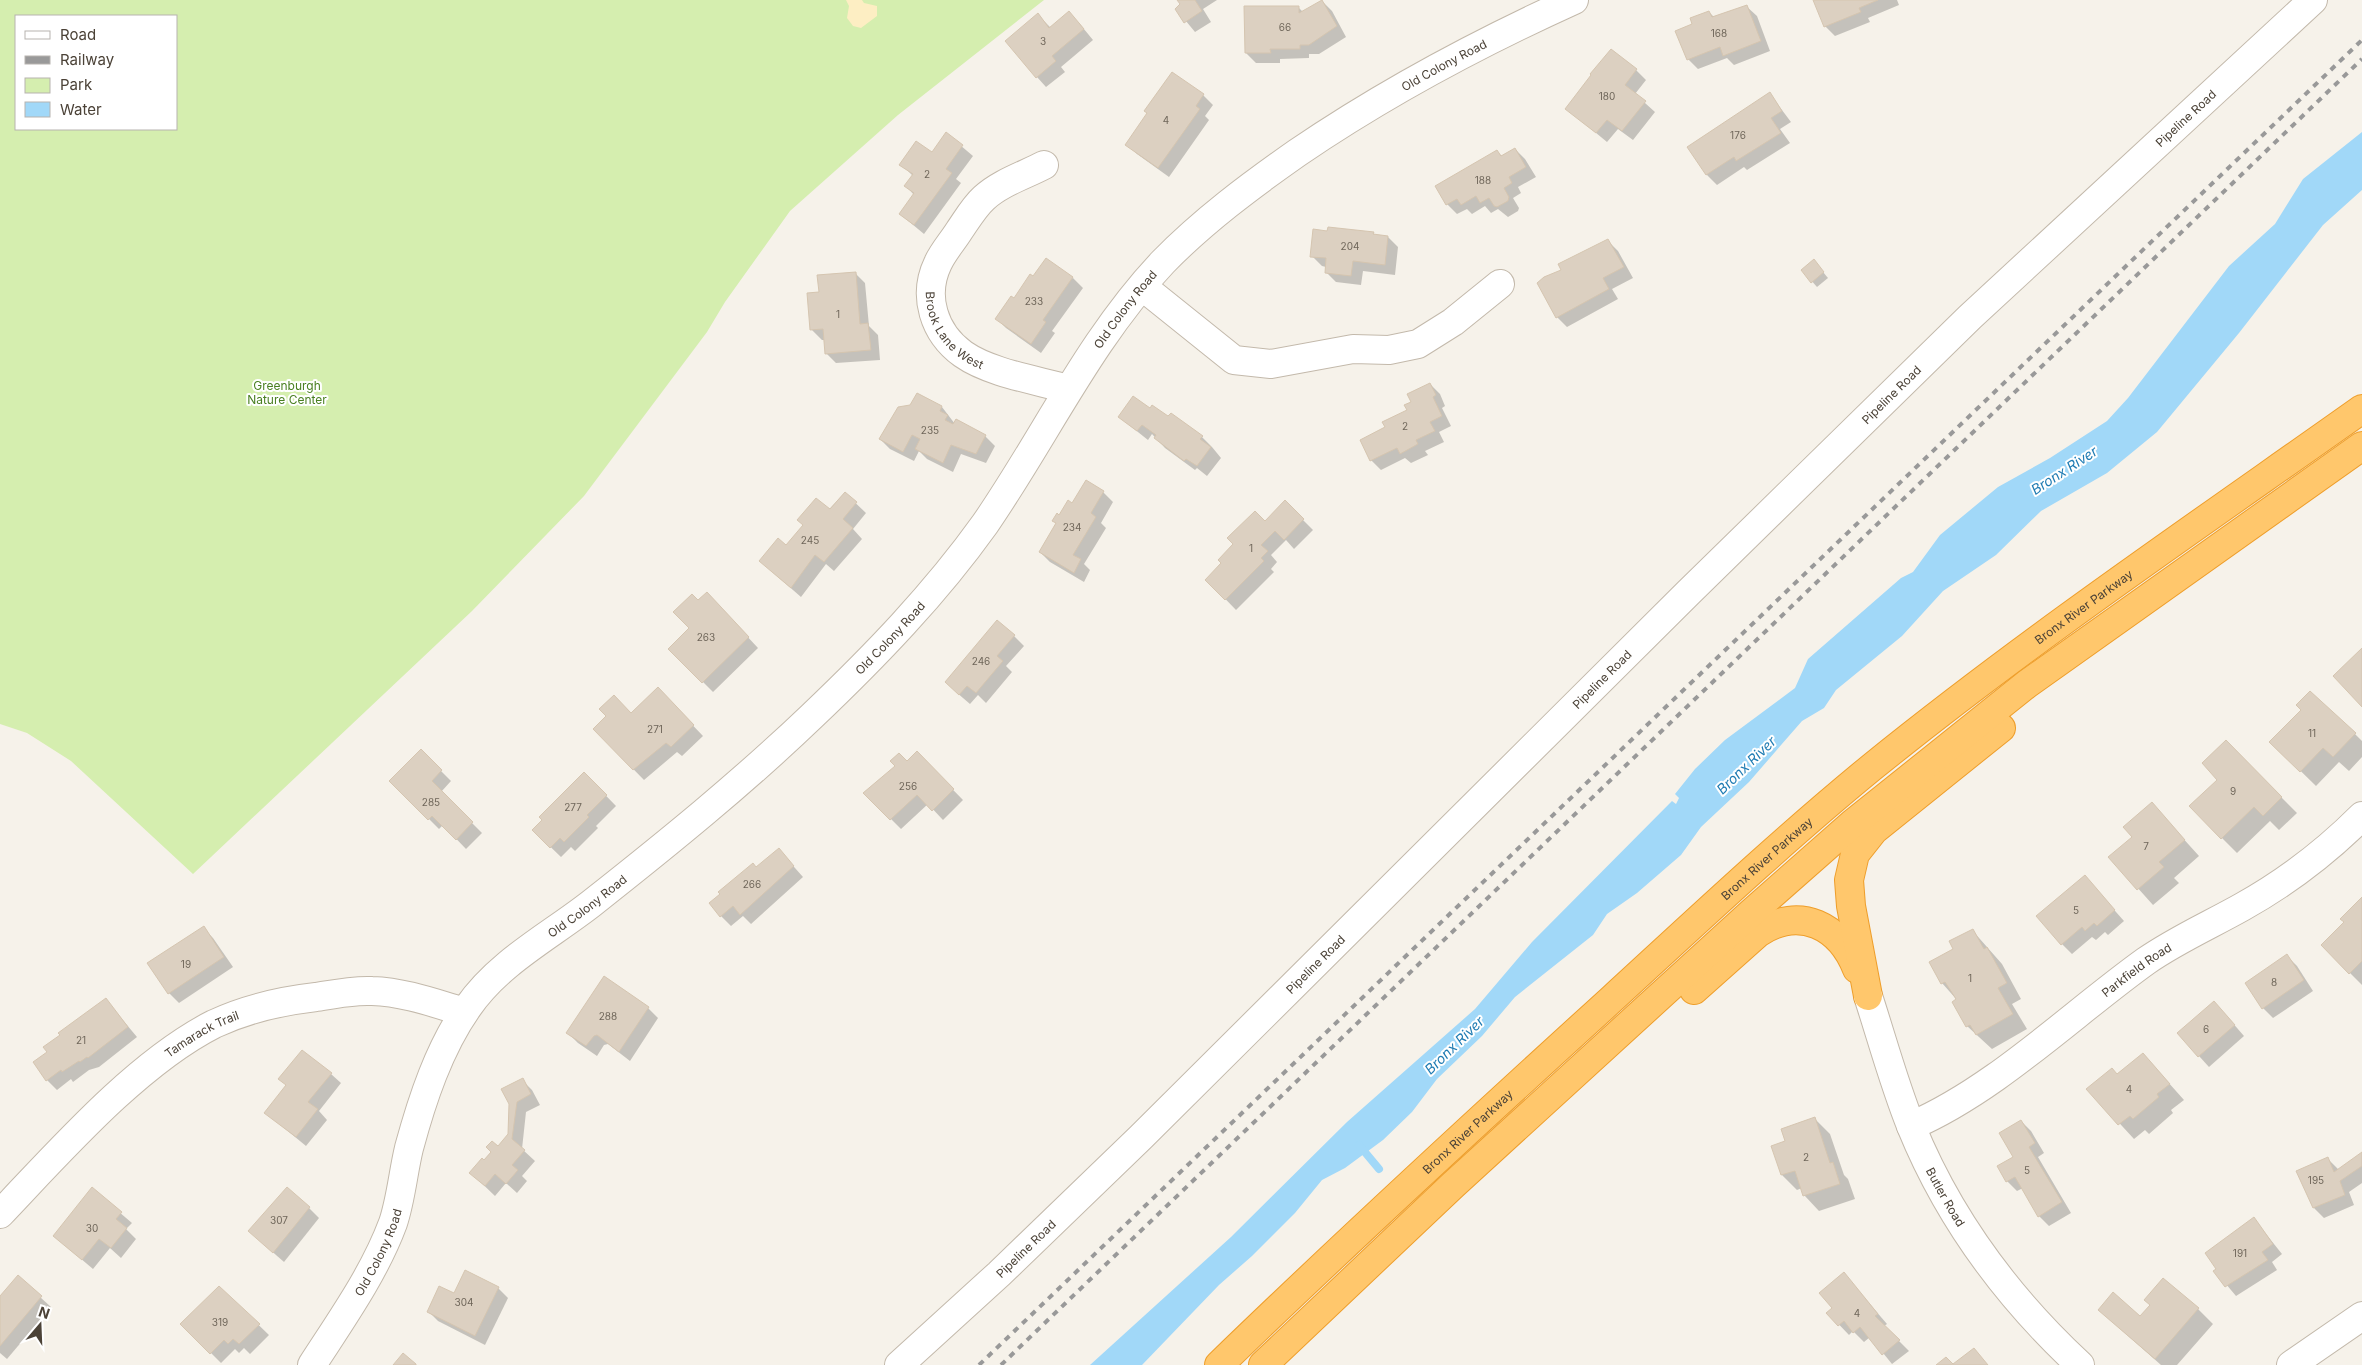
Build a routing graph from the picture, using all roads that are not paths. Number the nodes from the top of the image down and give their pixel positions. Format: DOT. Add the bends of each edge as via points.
graph roads {
  1 [pos="1574,0"];
  2 [pos="2313,0"];
  3 [pos="1044,165"];
  4 [pos="1500,284"];
  5 [pos="1143,287"];
  6 [pos="1068,389"];
  7 [pos="2362,409"];
  8 [pos="2362,446"];
  9 [pos="2177,578"];
  10 [pos="2362,816"];
  11 [pos="1868,996"];
  12 [pos="464,1012"];
  13 [pos="1589,1062"];
  14 [pos="1911,1126"];
  15 [pos="0,1214"];
  16 [pos="2362,1316"];
  17 [pos="312,1365"];
  18 [pos="899,1365"];
  19 [pos="1219,1365"];
  20 [pos="1263,1365"];
  21 [pos="2080,1365"];
  22 [pos="2291,1365"];
  1 -- 5 [label="street, Old Colony Road" via="1394,91 1325,135 1264,176 1220,211 1177,248"];
  2 -- 18 [label="street, Pipeline Road" via="1970,317 1140,1137 999,1274"];
  3 -- 6 [label="street, Brook Lane West" via="984,198 937,264 930,297 933,315 940,329 963,354 998,369"];
  4 -- 5 [label="street" via="1453,322 1418,344 1389,350 1353,348 1271,364 1234,360"];
  5 -- 6 [label="street, Old Colony Road"];
  6 -- 12 [label="street, Old Colony Road" via="985,523 915,611 863,666 709,811 518,956 481,989"];
  7 -- 19 [label="highway, Bronx River Parkway" via="2018,654 1867,771 1557,1048"];
  8 -- 9 [label="highway"];
  9 -- 11 [label="highway" via="2015,716 1874,830 1860,846 1850,871 1849,891"];
  9 -- 13 [label="highway" via="2019,690 1888,794 1751,912"];
  10 -- 14 [label="street, Parkfield Road" via="2282,883 2147,960 1996,1076"];
  11 -- 13 [label="highway" via="1851,954 1838,938 1819,925 1790,921 1758,933 1687,996"];
  11 -- 14 [label="street, Butler Road"];
  12 -- 15 [label="street, Tamarack Trail" via="417,998 371,990 262,1006 216,1024 167,1053 112,1100"];
  12 -- 17 [label="street, Old Colony Road" via="448,1040 408,1150 395,1217 386,1240"];
  13 -- 20 [label="highway" via="1384,1249"];
  14 -- 21 [label="street, Butler Road" via="1937,1182 1990,1265 2036,1323"];
  16 -- 22 [label="street"];
}
